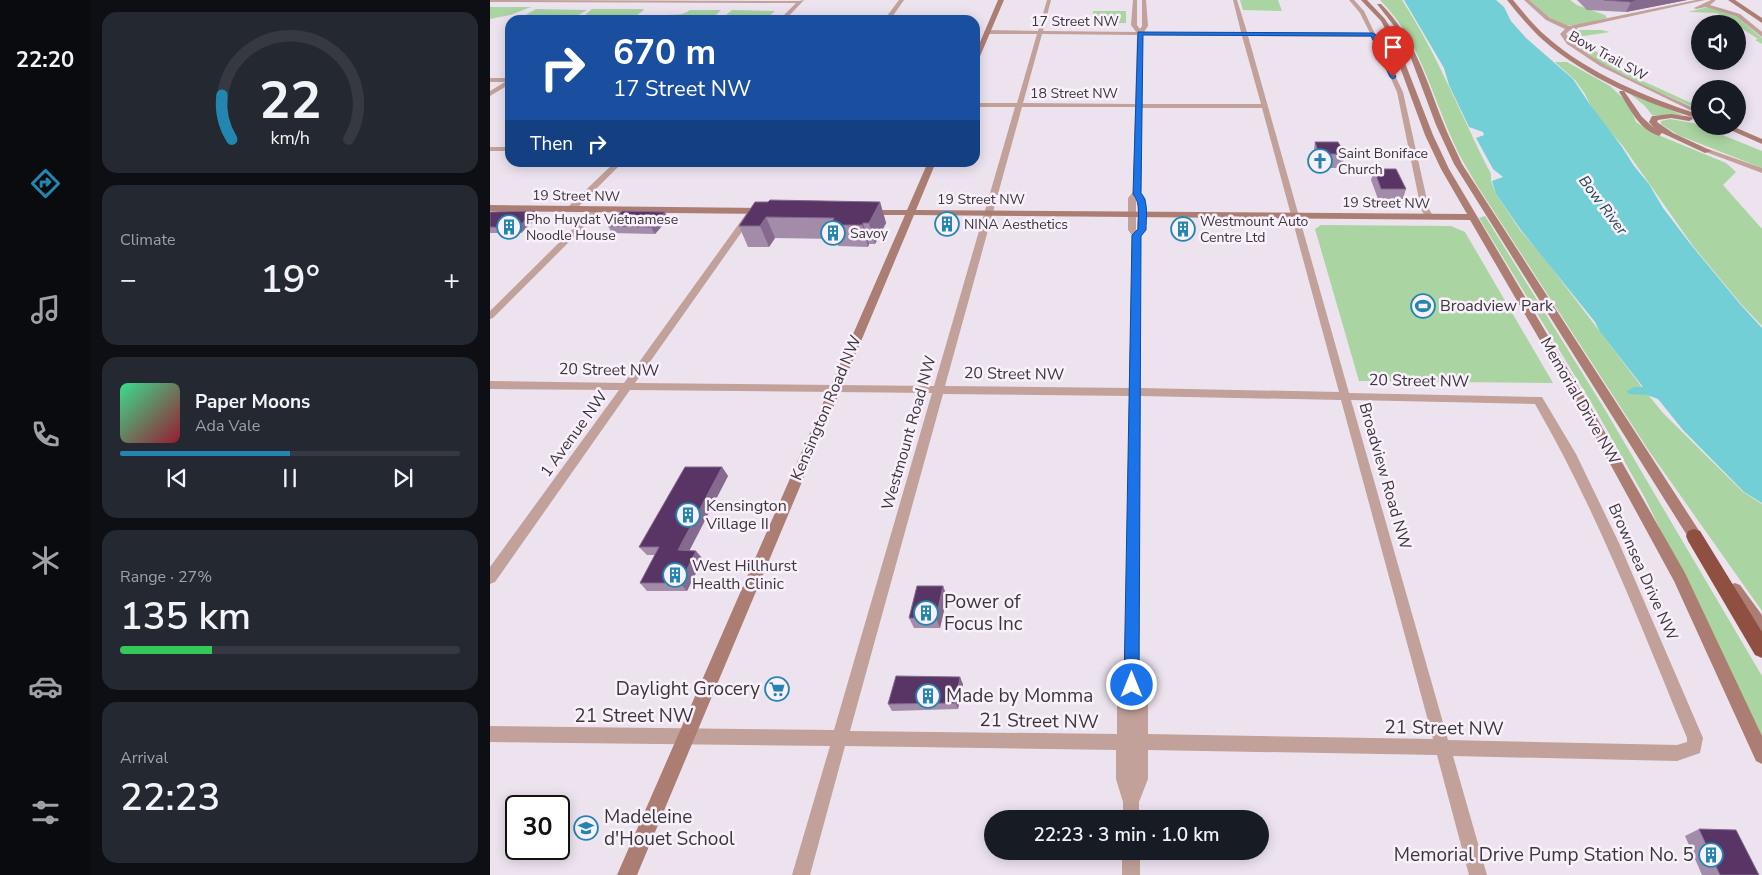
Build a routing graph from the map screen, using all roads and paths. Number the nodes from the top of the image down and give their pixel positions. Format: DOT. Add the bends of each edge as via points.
graph roads {
  1 [pos="902,0"];
  2 [pos="1001,0"];
  3 [pos="1049,0"];
  4 [pos="1135,0"];
  5 [pos="1144,0"];
  6 [pos="1235,0"];
  7 [pos="1351,0"];
  8 [pos="1364,0"];
  9 [pos="1374,0"];
  10 [pos="1510,0"];
  11 [pos="1518,0"];
  12 [pos="1526,0"];
  13 [pos="1714,0"];
  14 [pos="1731,0"];
  15 [pos="490,1"];
  16 [pos="801,1"];
  17 [pos="1704,3"];
  18 [pos="787,15"];
  19 [pos="891,15"];
  20 [pos="1762,20"];
  21 [pos="1569,28"];
  22 [pos="987,32"];
  23 [pos="1040,32"];
  24 [pos="1140,33"];
  25 [pos="1244,34"];
  26 [pos="1373,35"];
  27 [pos="1762,35"];
  28 [pos="980,48"];
  29 [pos="1596,72"];
  30 [pos="490,80"];
  31 [pos="505,80"];
  32 [pos="505,84"];
  33 [pos="1622,92"];
  34 [pos="490,94"];
  35 [pos="980,105"];
  36 [pos="1019,105"];
  37 [pos="1138,106"];
  38 [pos="1264,106"];
  39 [pos="1691,110"];
  40 [pos="1691,111"];
  41 [pos="1691,112"];
  42 [pos="1691,121"];
  43 [pos="1655,125"];
  44 [pos="1745,135"];
  45 [pos="1762,142"];
  46 [pos="490,149"];
  47 [pos="505,149"];
  48 [pos="1708,152"];
  49 [pos="615,167"];
  50 [pos="930,167"];
  51 [pos="1762,172"];
  52 [pos="1137,194"];
  53 [pos="1460,195"];
  54 [pos="1479,196"];
  55 [pos="490,208"];
  56 [pos="571,209"];
  57 [pos="596,210"];
  58 [pos="753,211"];
  59 [pos="773,211"];
  60 [pos="858,212"];
  61 [pos="910,212"];
  62 [pos="988,213"];
  63 [pos="1132,214"];
  64 [pos="1142,214"];
  65 [pos="1295,215"];
  66 [pos="1434,217"];
  67 [pos="1472,217"];
  68 [pos="1136,235"];
  69 [pos="490,316"];
  70 [pos="490,385"];
  71 [pos="628,386"];
  72 [pos="834,389"];
  73 [pos="939,389"];
  74 [pos="1134,392"];
  75 [pos="1345,396"];
  76 [pos="1538,400"];
  77 [pos="1590,416"];
  78 [pos="1694,536"];
  79 [pos="490,578"];
  80 [pos="1762,627"];
  81 [pos="1762,649"];
  82 [pos="490,734"];
  83 [pos="686,736"];
  84 [pos="839,739"];
  85 [pos="1132,743"];
  86 [pos="1443,748"];
  87 [pos="1678,753"];
  88 [pos="1762,755"];
  89 [pos="1131,810"];
  90 [pos="1131,860"];
  91 [pos="627,875"];
  92 [pos="801,875"];
  93 [pos="1131,875"];
  94 [pos="1478,875"];
  1 -- 19 [label="street"];
  2 -- 22 [label="main road"];
  3 -- 23 [label="street, Westmount Road NW"];
  4 -- 24 [label="street" via="1134,25"];
  5 -- 24 [label="street" via="1145,26"];
  6 -- 25 [label="street, Broadview Road NW"];
  7 -- 26 [label="street" via="1362,12"];
  8 -- 53 [label="main road, Memorial Drive NW" via="1390,32 1429,135"];
  9 -- 54 [label="main road, Memorial Drive NW" via="1390,16 1408,43 1458,164"];
  10 -- 29 [label="main road" via="1550,44"];
  11 -- 40 [label="main road, Bow Trail SW" via="1542,28 1574,54 1617,78"];
  12 -- 21 [label="street" via="1547,19"];
  13 -- 17 [label="street"];
  14 -- 20 [label="main road"];
  15 -- 16 [label="street"];
  16 -- 18 [label="street"];
  17 -- 21 [label="street"];
  17 -- 21 [label="street" via="1591,29"];
  17 -- 27 [label="street" via="1738,15"];
  21 -- 39 [label="street" via="1563,38 1579,51"];
  22 -- 23 [label="street, 17 Street NW"];
  22 -- 28 [label="main road"];
  23 -- 24 [label="street, 17 Street NW"];
  23 -- 36 [label="street, Westmount Road NW"];
  24 -- 25 [label="street, 17 Street NW"];
  24 -- 37 [label="street"];
  25 -- 26 [label="street, 17 Street NW"];
  25 -- 38 [label="street, Broadview Road NW"];
  26 -- 66 [label="street" via="1400,92 1426,209"];
  29 -- 33 [label="main road"];
  29 -- 41 [label="main road" via="1642,95"];
  30 -- 31 [label="street"];
  32 -- 34 [label="street"];
  33 -- 43 [label="main road" via="1638,104"];
  33 -- 48 [label="main road" via="1643,123 1660,134"];
  35 -- 36 [label="street, 18 Street NW"];
  36 -- 37 [label="street, 18 Street NW"];
  36 -- 62 [label="street, Westmount Road NW"];
  37 -- 38 [label="street, 18 Street NW"];
  37 -- 52 [label="street"];
  38 -- 65 [label="street, Broadview Road NW"];
  42 -- 43 [label="main road" via="1662,116 1655,118"];
  43 -- 48 [label="main road"];
  44 -- 45 [label="main road"];
  46 -- 47 [label="street"];
  48 -- 51 [label="street"];
  49 -- 56 [label="street"];
  50 -- 61 [label="main road, Kensington Road NW"];
  52 -- 63 [label="street" via="1132,198"];
  52 -- 64 [label="street" via="1142,199"];
  53 -- 66 [label="main road" via="1455,208"];
  53 -- 67 [label="main road, Memorial Drive NW"];
  54 -- 67 [label="main road" via="1480,211"];
  54 -- 78 [label="main road, Memorial Drive NW"];
  55 -- 56 [label="main road, 19 Street NW"];
  56 -- 57 [label="main road, 19 Street NW"];
  57 -- 58 [label="main road, 19 Street NW"];
  57 -- 69 [label="street"];
  58 -- 59 [label="main road, 19 Street NW"];
  58 -- 71 [label="street, 1 Avenue NW"];
  60 -- 61 [label="main road, 19 Street NW"];
  61 -- 62 [label="main road, 19 Street NW"];
  61 -- 72 [label="main road, Kensington Road NW"];
  62 -- 63 [label="main road, 19 Street NW"];
  62 -- 73 [label="street, Westmount Road NW"];
  63 -- 64 [label="main road, 19 Street NW"];
  63 -- 68 [label="street" via="1132,230"];
  64 -- 65 [label="main road, 19 Street NW"];
  64 -- 68 [label="street" via="1142,230"];
  65 -- 66 [label="main road, 19 Street NW"];
  65 -- 75 [label="street, Broadview Road NW"];
  66 -- 67 [label="main road, 19 Street NW"];
  66 -- 77 [label="main road" via="1464,224 1474,233 1543,352"];
  67 -- 77 [label="main road, Memorial Drive NW"];
  68 -- 74 [label="street"];
  70 -- 71 [label="street, 20 Street NW"];
  71 -- 72 [label="street, 20 Street NW"];
  71 -- 79 [label="street, 1 Avenue NW"];
  72 -- 73 [label="street, 20 Street NW"];
  72 -- 83 [label="main road, Kensington Road NW"];
  73 -- 74 [label="street, 20 Street NW"];
  73 -- 84 [label="street, Westmount Road NW"];
  74 -- 75 [label="street, 20 Street NW"];
  74 -- 85 [label="street" via="1132,685 1140,704"];
  75 -- 76 [label="street, 20 Street NW"];
  75 -- 86 [label="street, Broadview Road NW"];
  76 -- 87 [label="street, Brownsea Drive NW" via="1570,454 1613,543 1695,738 1694,747"];
  77 -- 88 [label="main road, Memorial Drive NW" via="1680,578"];
  78 -- 80 [label="main road, Memorial Drive NW"];
  78 -- 81 [label="highway"];
  82 -- 83 [label="street, 21 Street NW"];
  83 -- 84 [label="street, 21 Street NW"];
  83 -- 91 [label="main road, Kensington Road NW"];
  84 -- 85 [label="street, 21 Street NW"];
  84 -- 92 [label="street, Westmount Road NW"];
  85 -- 86 [label="street, 21 Street NW"];
  85 -- 89 [label="street" via="1140,779"];
  86 -- 87 [label="street, 21 Street NW"];
  86 -- 94 [label="street, Broadview Road NW"];
  90 -- 93 [label="street"];
}
